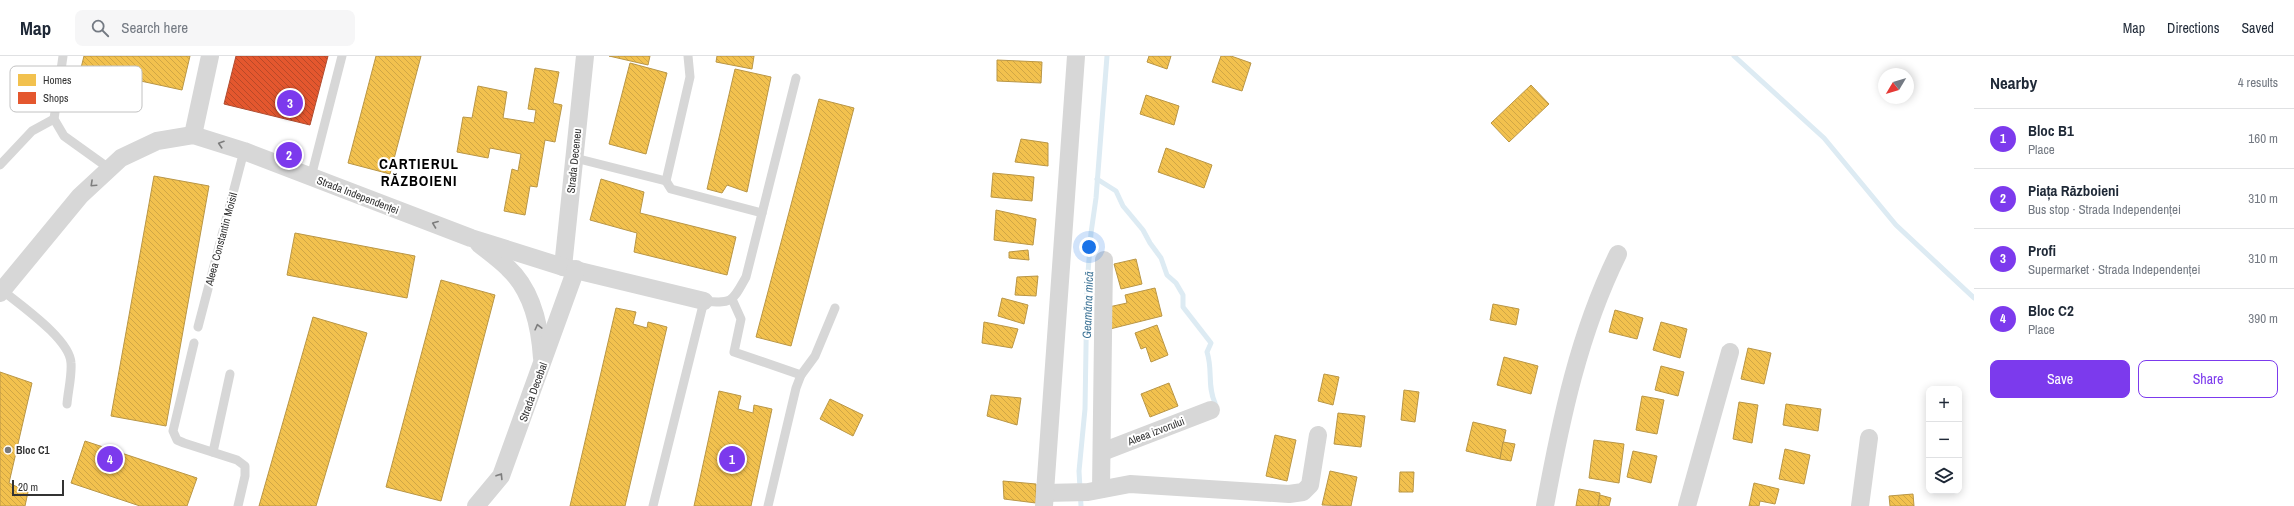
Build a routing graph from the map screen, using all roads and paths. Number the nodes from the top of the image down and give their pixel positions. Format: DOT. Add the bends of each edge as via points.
graph roads {
  1 [pos="63,56"];
  2 [pos="210,56"];
  3 [pos="342,56"];
  4 [pos="583,56"];
  5 [pos="688,56"];
  6 [pos="1076,56"];
  7 [pos="62,66"];
  8 [pos="796,78"];
  9 [pos="55,112"];
  10 [pos="54,119"];
  11 [pos="193,135"];
  12 [pos="244,151"];
  13 [pos="575,158"];
  14 [pos="0,165"];
  15 [pos="110,169"];
  16 [pos="311,177"];
  17 [pos="666,181"];
  18 [pos="762,213"];
  19 [pos="471,238"];
  20 [pos="1618,254"];
  21 [pos="1104,260"];
  22 [pos="570,268"];
  23 [pos="1,291"];
  24 [pos="732,299"];
  25 [pos="704,301"];
  26 [pos="835,308"];
  27 [pos="198,327"];
  28 [pos="194,343"];
  29 [pos="1730,352"];
  30 [pos="542,365"];
  31 [pos="230,374"];
  32 [pos="801,376"];
  33 [pos="67,404"];
  34 [pos="1211,410"];
  35 [pos="1318,435"];
  36 [pos="1869,438"];
  37 [pos="213,452"];
  38 [pos="1102,452"];
  39 [pos="1095,490"];
  40 [pos="1050,497"];
  41 [pos="238,506"];
  42 [pos="476,506"];
  43 [pos="652,506"];
  44 [pos="768,506"];
  45 [pos="1545,506"];
  46 [pos="1687,506"];
  47 [pos="1860,506"];
  1 -- 7 [label="lane"];
  2 -- 11 [label="street"];
  3 -- 16 [label="lane"];
  4 -- 13 [label="street, Strada Deceneu"];
  5 -- 17 [label="lane" via="690,77"];
  6 -- 40 [label="street"];
  8 -- 18 [label="lane"];
  9 -- 10 [label="lane"];
  10 -- 14 [label="lane" via="32,131"];
  10 -- 15 [label="lane" via="64,136"];
  12 -- 11 [label="street, Strada Independenței, one-way"];
  11 -- 15 [label="street, Strada Independenței" via="157,140 122,158"];
  12 -- 16 [label="street, Strada Independenței"];
  12 -- 27 [label="lane, Aleea Constantin Moisil"];
  13 -- 17 [label="lane"];
  13 -- 22 [label="street, Strada Deceneu"];
  15 -- 23 [label="street, Strada Independenței, one-way" via="80,196"];
  19 -- 16 [label="street, Strada Independenței, one-way"];
  17 -- 18 [label="lane" via="671,189"];
  18 -- 24 [label="lane" via="746,277"];
  19 -- 22 [label="street, Strada Independenței"];
  30 -- 19 [label="street, one-way" via="541,339 533,308 523,287 509,268"];
  20 -- 45 [label="street" via="1600,290 1578,359 1560,424"];
  21 -- 38 [label="street"];
  22 -- 25 [label="street, Strada Independenței"];
  22 -- 30 [label="street, Strada Decebal"];
  23 -- 33 [label="lane" via="51,332 65,347 72,362"];
  24 -- 25 [label="lane" via="725,303"];
  24 -- 32 [label="lane" via="741,319 734,352"];
  25 -- 43 [label="lane"];
  26 -- 32 [label="lane" via="815,356"];
  28 -- 37 [label="lane" via="173,431 177,440"];
  29 -- 46 [label="street"];
  42 -- 30 [label="street, Strada Decebal, one-way" via="501,476"];
  31 -- 37 [label="lane"];
  32 -- 44 [label="lane"];
  34 -- 38 [label="street, Aleea izvorului"];
  35 -- 39 [label="street" via="1310,485 1303,492 1289,494 1130,484"];
  36 -- 47 [label="street"];
  37 -- 41 [label="lane" via="237,460 245,466"];
  38 -- 39 [label="street"];
  39 -- 40 [label="street"];
}
